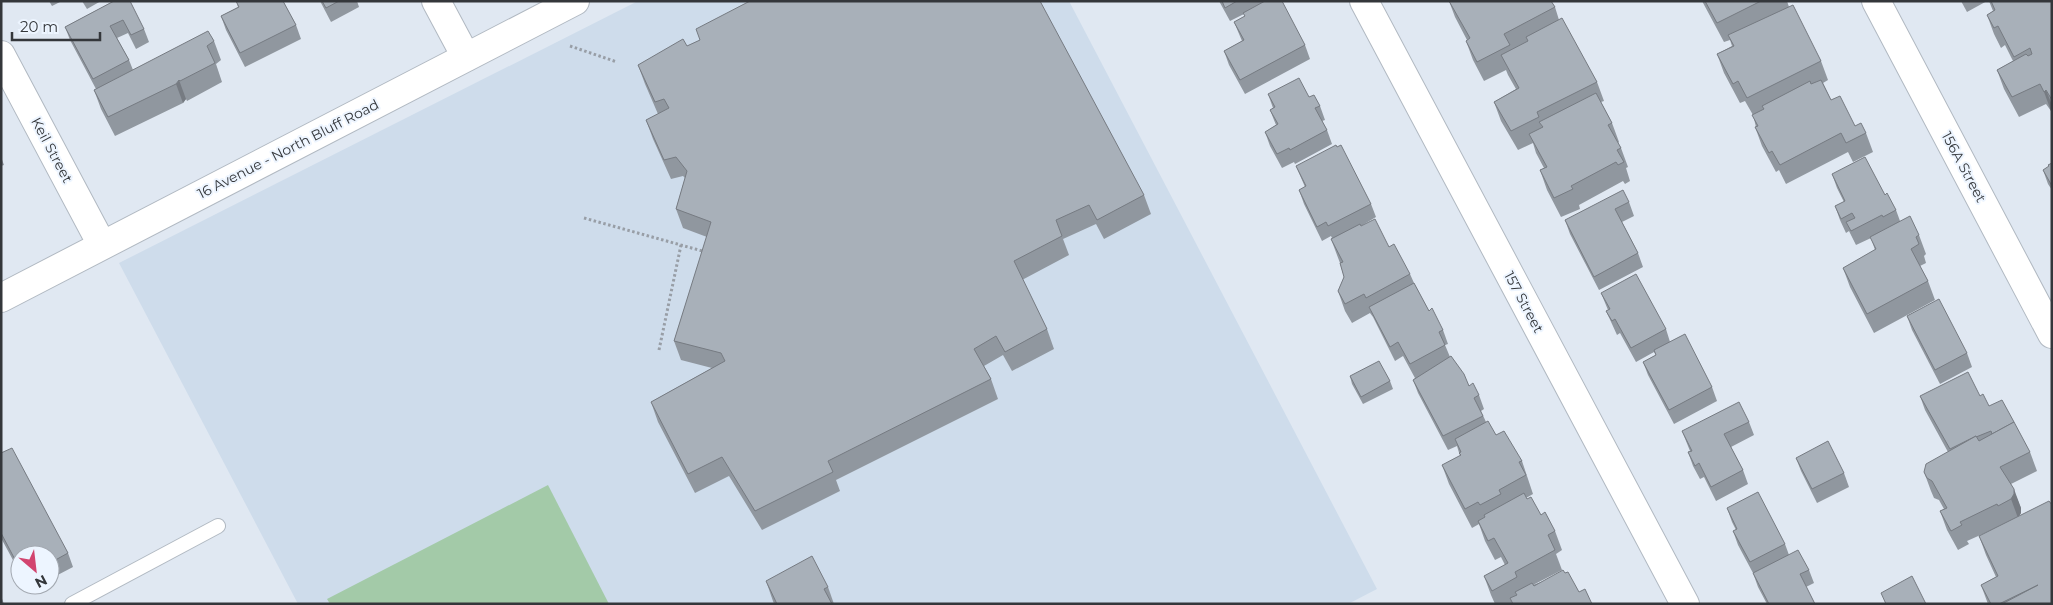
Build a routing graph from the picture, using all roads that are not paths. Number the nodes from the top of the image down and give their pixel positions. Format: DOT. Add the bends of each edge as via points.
graph roads {
  1 [pos="436,1"];
  2 [pos="575,1"];
  3 [pos="1364,1"];
  4 [pos="1876,1"];
  5 [pos="1,55"];
  6 [pos="466,57"];
  7 [pos="102,245"];
  8 [pos="1,298"];
  9 [pos="2052,334"];
  10 [pos="218,526"];
  11 [pos="72,604"];
  12 [pos="1685,604"];
  1 -- 6 [label="street"];
  2 -- 6 [label="street, 16 Avenue - North Bluff Road"];
  3 -- 12 [label="street, 157 Street"];
  4 -- 9 [label="street, 156A Street"];
  5 -- 7 [label="street, Keil Street"];
  6 -- 7 [label="street, 16 Avenue - North Bluff Road"];
  7 -- 8 [label="street, 16 Avenue - North Bluff Road"];
  10 -- 11 [label="lane"];
}
